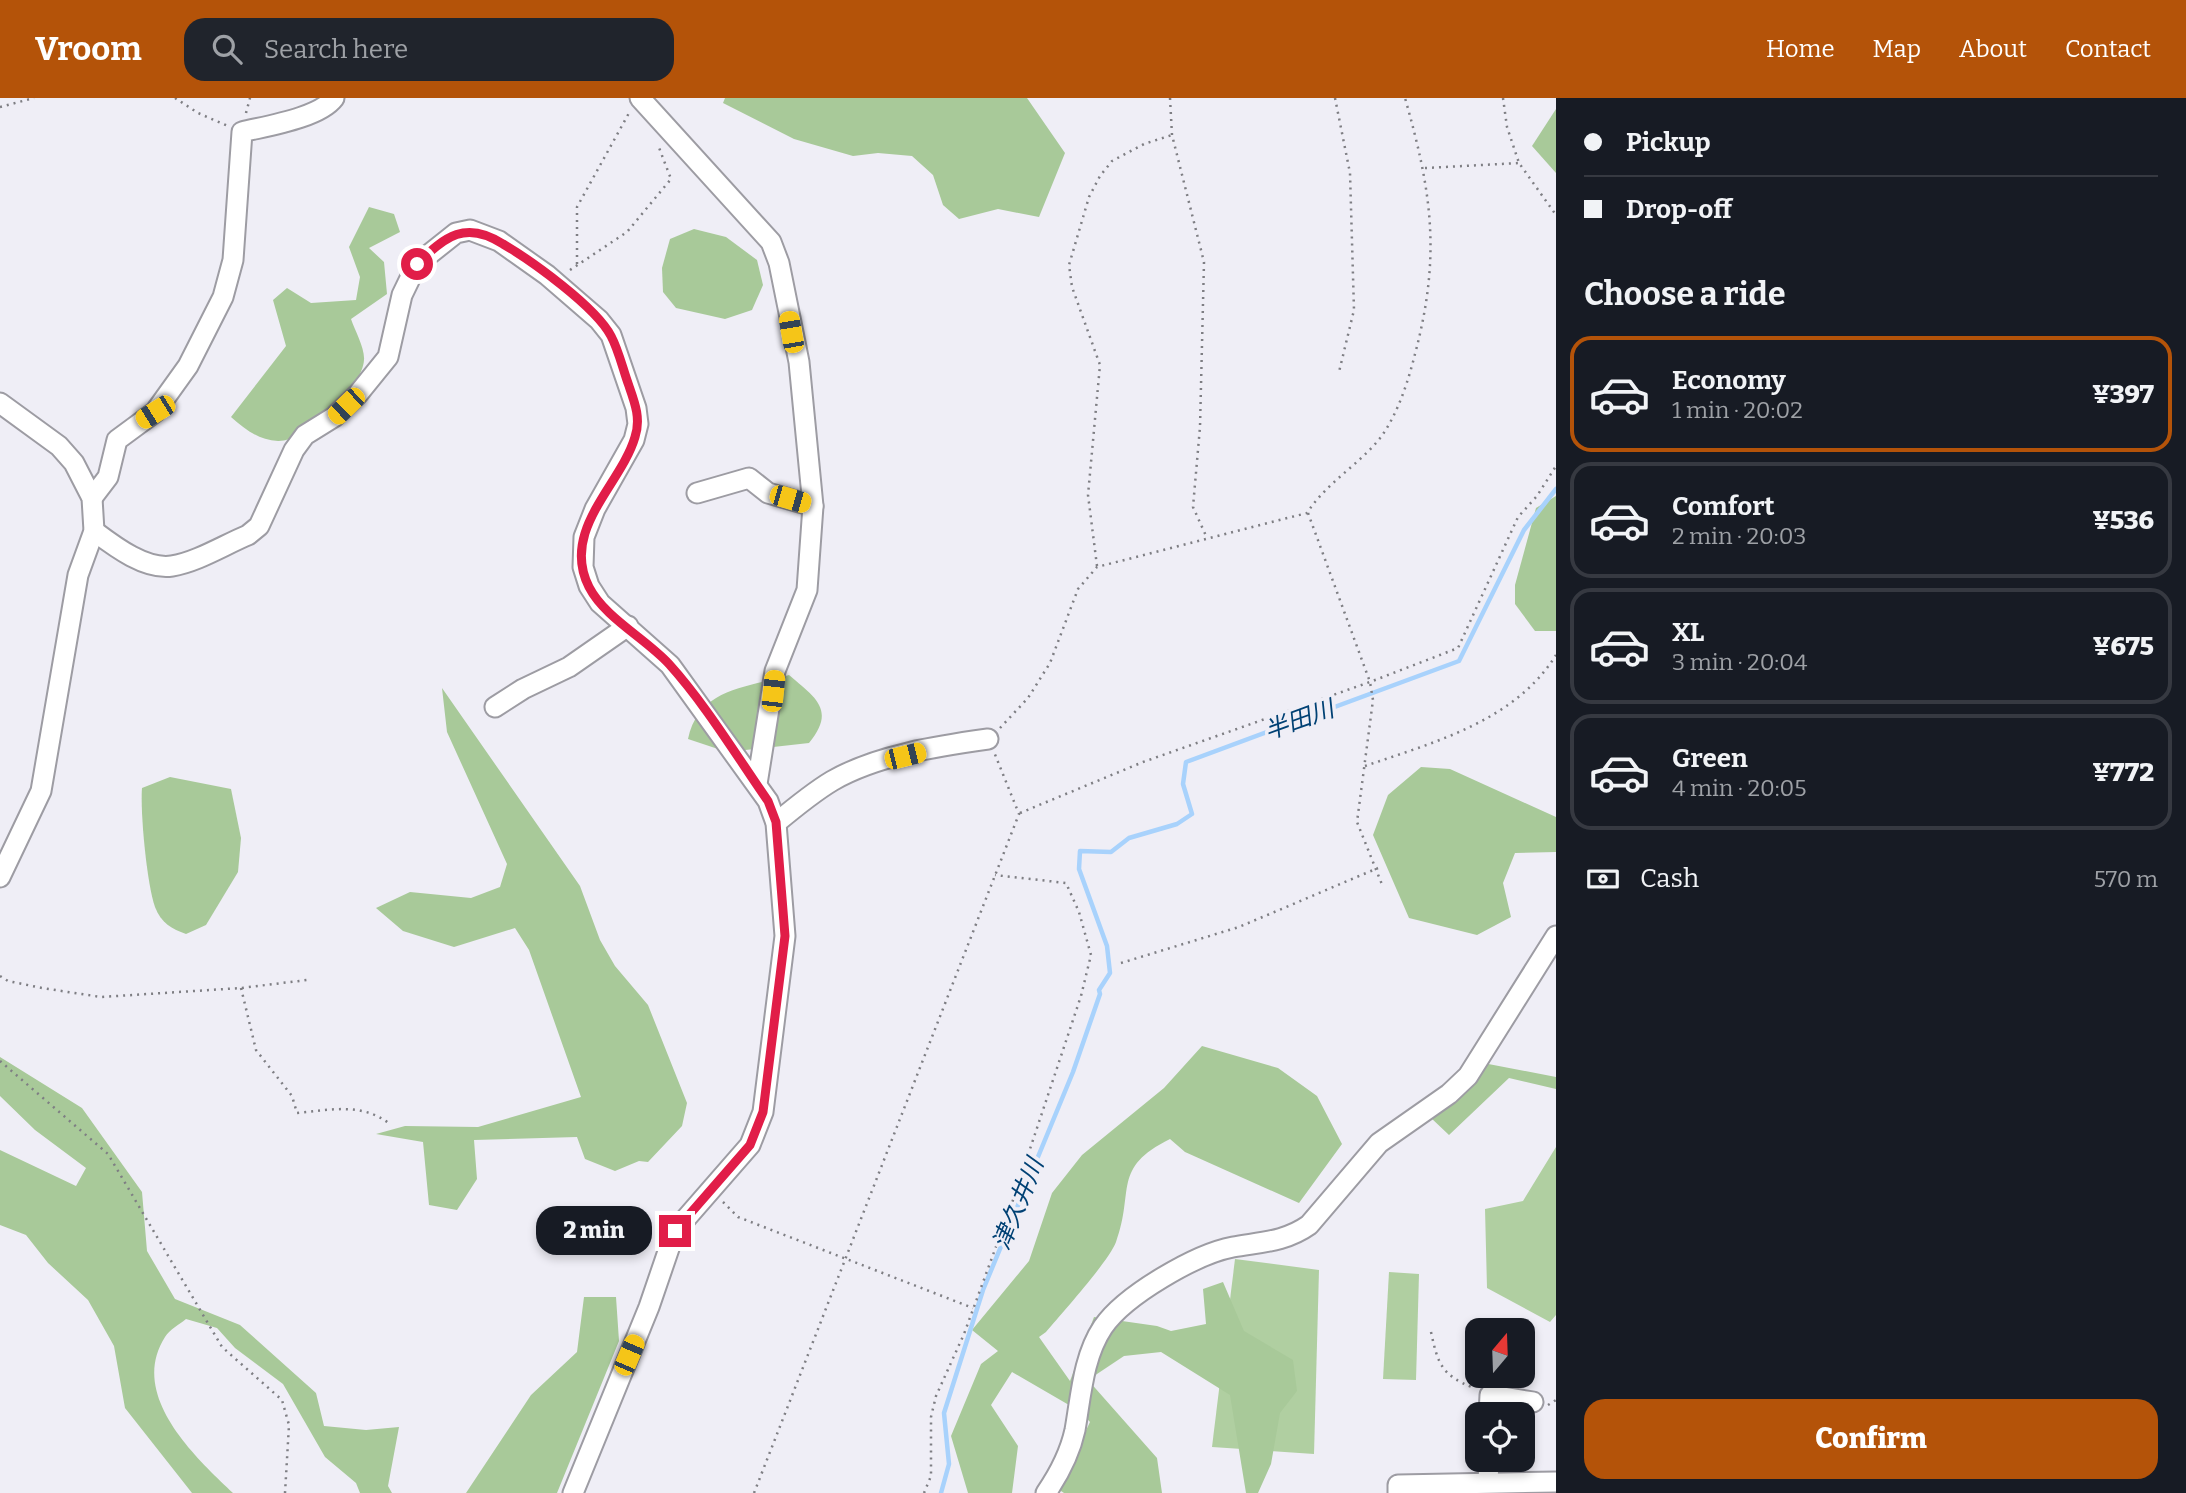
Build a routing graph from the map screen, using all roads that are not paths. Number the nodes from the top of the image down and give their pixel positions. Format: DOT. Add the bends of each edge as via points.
graph roads {
  1 [pos="334,98"];
  2 [pos="636,103"];
  3 [pos="0,403"];
  4 [pos="697,493"];
  5 [pos="92,498"];
  6 [pos="813,506"];
  7 [pos="94,531"];
  8 [pos="628,626"];
  9 [pos="495,707"];
  10 [pos="988,739"];
  11 [pos="757,785"];
  12 [pos="776,822"];
  13 [pos="0,877"];
  14 [pos="1556,936"];
  15 [pos="1488,1472"];
  16 [pos="1488,1482"];
  17 [pos="1556,1482"];
  18 [pos="573,1493"];
  19 [pos="1046,1493"];
  20 [pos="1398,1493"];
  1 -- 5 [label="street" via="292,120 242,132 233,260 223,297 188,366 155,412 117,440 108,477"];
  2 -- 6 [label="street" via="666,127 771,242 799,362"];
  3 -- 5 [label="street" via="59,446 80,471"];
  4 -- 6 [label="street" via="749,478 768,493"];
  5 -- 7 [label="street"];
  6 -- 11 [label="street" via="807,590 775,671"];
  7 -- 8 [label="street" via="119,550 171,566 248,535 259,526 305,435 334,417 388,357 402,295 417,264 456,233 470,230 499,241 554,281 611,335 638,424 634,440 594,509 584,537 583,567 600,603"];
  7 -- 13 [label="street" via="78,575 41,791"];
  8 -- 9 [label="street" via="569,667"];
  8 -- 11 [label="street" via="670,664"];
  10 -- 12 [label="street" via="864,767 835,779"];
  11 -- 12 [label="street"];
  12 -- 18 [label="street" via="785,936 763,1112 750,1145 675,1231"];
  14 -- 19 [label="street" via="1468,1076 1378,1143 1309,1225 1273,1242 1207,1254 1115,1314 1094,1346 1067,1454"];
  15 -- 16 [label="street"];
  16 -- 17 [label="street"];
  16 -- 20 [label="street" via="1398,1485"];
}
